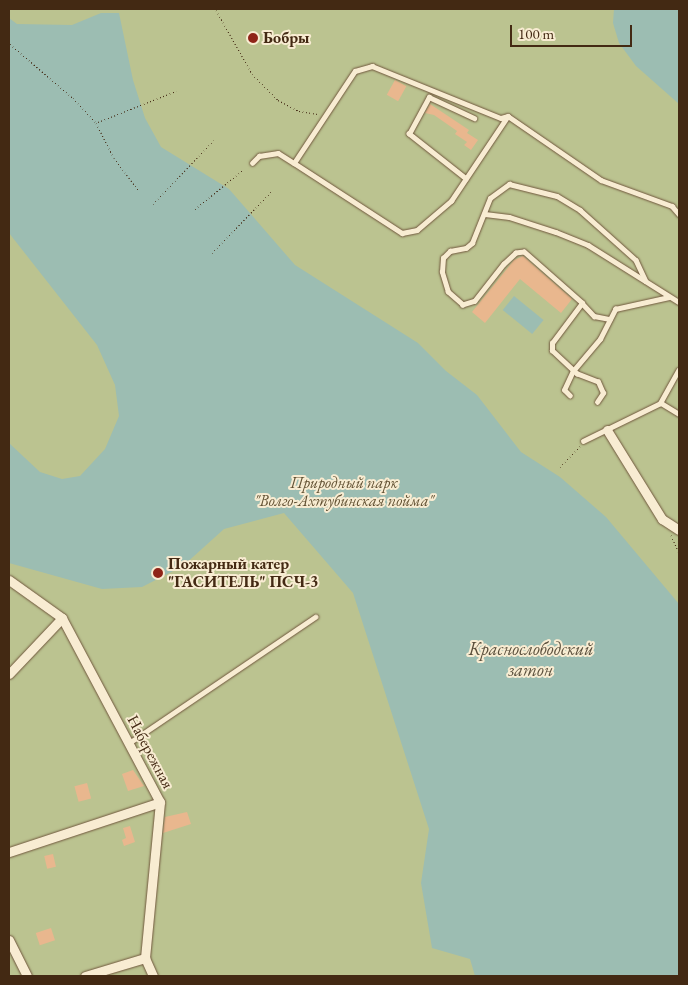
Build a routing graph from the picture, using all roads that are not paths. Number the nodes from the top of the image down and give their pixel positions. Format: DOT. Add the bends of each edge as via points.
graph roads {
  1 [pos="508,116"];
  2 [pos="474,118"];
  3 [pos="252,163"];
  4 [pos="294,163"];
  5 [pos="466,179"];
  6 [pos="485,214"];
  7 [pos="679,214"];
  8 [pos="646,281"];
  9 [pos="669,297"];
  10 [pos="679,302"];
  11 [pos="582,303"];
  12 [pos="610,319"];
  13 [pos="679,370"];
  14 [pos="573,371"];
  15 [pos="570,396"];
  16 [pos="597,402"];
  17 [pos="661,402"];
  18 [pos="679,414"];
  19 [pos="606,430"];
  20 [pos="583,441"];
  21 [pos="679,530"];
  22 [pos="9,580"];
  23 [pos="62,618"];
  24 [pos="315,618"];
  25 [pos="9,674"];
  26 [pos="129,743"];
  27 [pos="160,802"];
  28 [pos="9,852"];
  29 [pos="9,940"];
  30 [pos="145,958"];
  31 [pos="27,976"];
  32 [pos="85,976"];
  33 [pos="153,976"];
  1 -- 4 [label="lane" via="502,118 372,66 355,71"];
  1 -- 5 [label="lane"];
  1 -- 7 [label="lane" via="602,180 672,206"];
  2 -- 5 [label="lane" via="429,97 409,134"];
  3 -- 4 [label="lane" via="259,156 278,153"];
  4 -- 5 [label="lane" via="402,233 416,230 451,200"];
  6 -- 8 [label="lane" via="509,217 588,245"];
  6 -- 8 [label="lane" via="490,198 509,184 557,196 610,233 636,260"];
  6 -- 11 [label="lane" via="472,243 466,248 450,251 443,258 442,272 448,292 463,305 475,301 504,264 516,253 524,252"];
  8 -- 9 [label="lane"];
  9 -- 10 [label="lane"];
  9 -- 12 [label="lane" via="615,309"];
  11 -- 12 [label="lane" via="594,316"];
  11 -- 14 [label="lane" via="552,343 552,351"];
  12 -- 14 [label="lane" via="600,339"];
  13 -- 17 [label="lane"];
  14 -- 15 [label="lane" via="564,390"];
  14 -- 16 [label="lane" via="602,386 603,393"];
  17 -- 18 [label="lane"];
  17 -- 19 [label="lane"];
  19 -- 20 [label="lane"];
  19 -- 21 [label="street" via="662,520"];
  22 -- 23 [label="street, Набережная"];
  23 -- 25 [label="street"];
  23 -- 26 [label="street, Набережная"];
  24 -- 26 [label="lane"];
  26 -- 27 [label="street, Набережная"];
  27 -- 28 [label="street"];
  27 -- 30 [label="street, Набережная"];
  29 -- 31 [label="street"];
  30 -- 32 [label="street"];
  30 -- 33 [label="street, Набережная"];
}
